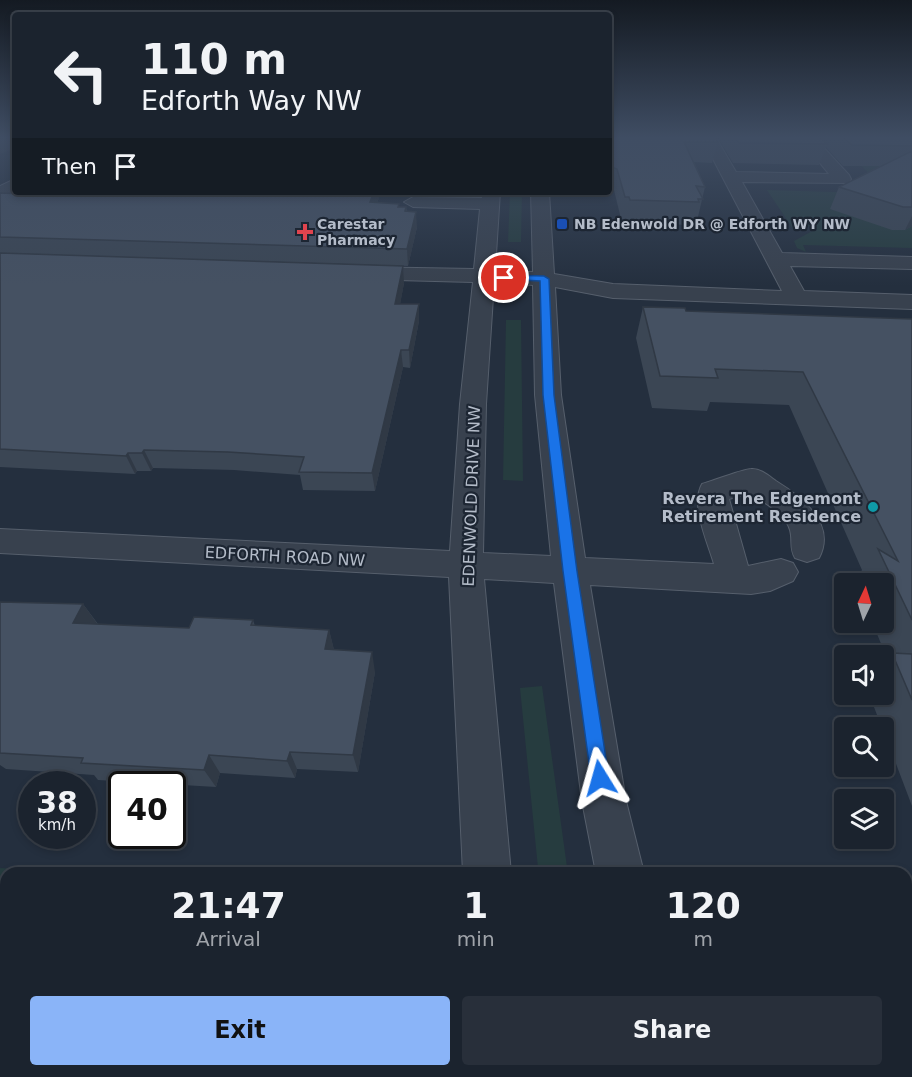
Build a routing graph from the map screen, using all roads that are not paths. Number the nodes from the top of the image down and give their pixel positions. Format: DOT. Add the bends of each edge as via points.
graph roads {
  1 [pos="735,186"];
  2 [pos="540,195"];
  3 [pos="491,198"];
  4 [pos="413,201"];
  5 [pos="774,259"];
  6 [pos="912,263"];
  7 [pos="342,273"];
  8 [pos="484,277"];
  9 [pos="544,279"];
  10 [pos="792,288"];
  11 [pos="912,302"];
  12 [pos="0,541"];
  13 [pos="807,549"];
  14 [pos="466,565"];
  15 [pos="570,571"];
  16 [pos="781,572"];
  17 [pos="735,579"];
  18 [pos="487,867"];
  19 [pos="619,867"];
  1 -- 5 [label="street"];
  2 -- 9 [label="street"];
  3 -- 4 [label="street"];
  3 -- 8 [label="street, EDENWOLD DRIVE NW"];
  5 -- 6 [label="street"];
  5 -- 10 [label="street"];
  7 -- 8 [label="street"];
  8 -- 9 [label="street"];
  8 -- 14 [label="street, EDENWOLD DRIVE NW" via="473,404"];
  9 -- 10 [label="street" via="583,282 612,291"];
  9 -- 15 [label="street" via="548,395"];
  10 -- 11 [label="street"];
  12 -- 14 [label="street, EDFORTH ROAD NW"];
  13 -- 17 [label="street" via="810,540 801,516 752,479 713,492"];
  14 -- 15 [label="street, EDFORTH ROAD NW"];
  14 -- 18 [label="street, EDENWOLD DRIVE NW"];
  15 -- 17 [label="street, EDFORTH ROAD NW"];
  15 -- 19 [label="street" via="604,801"];
  16 -- 17 [label="street, EDFORTH ROAD NW" via="770,577"];
}
